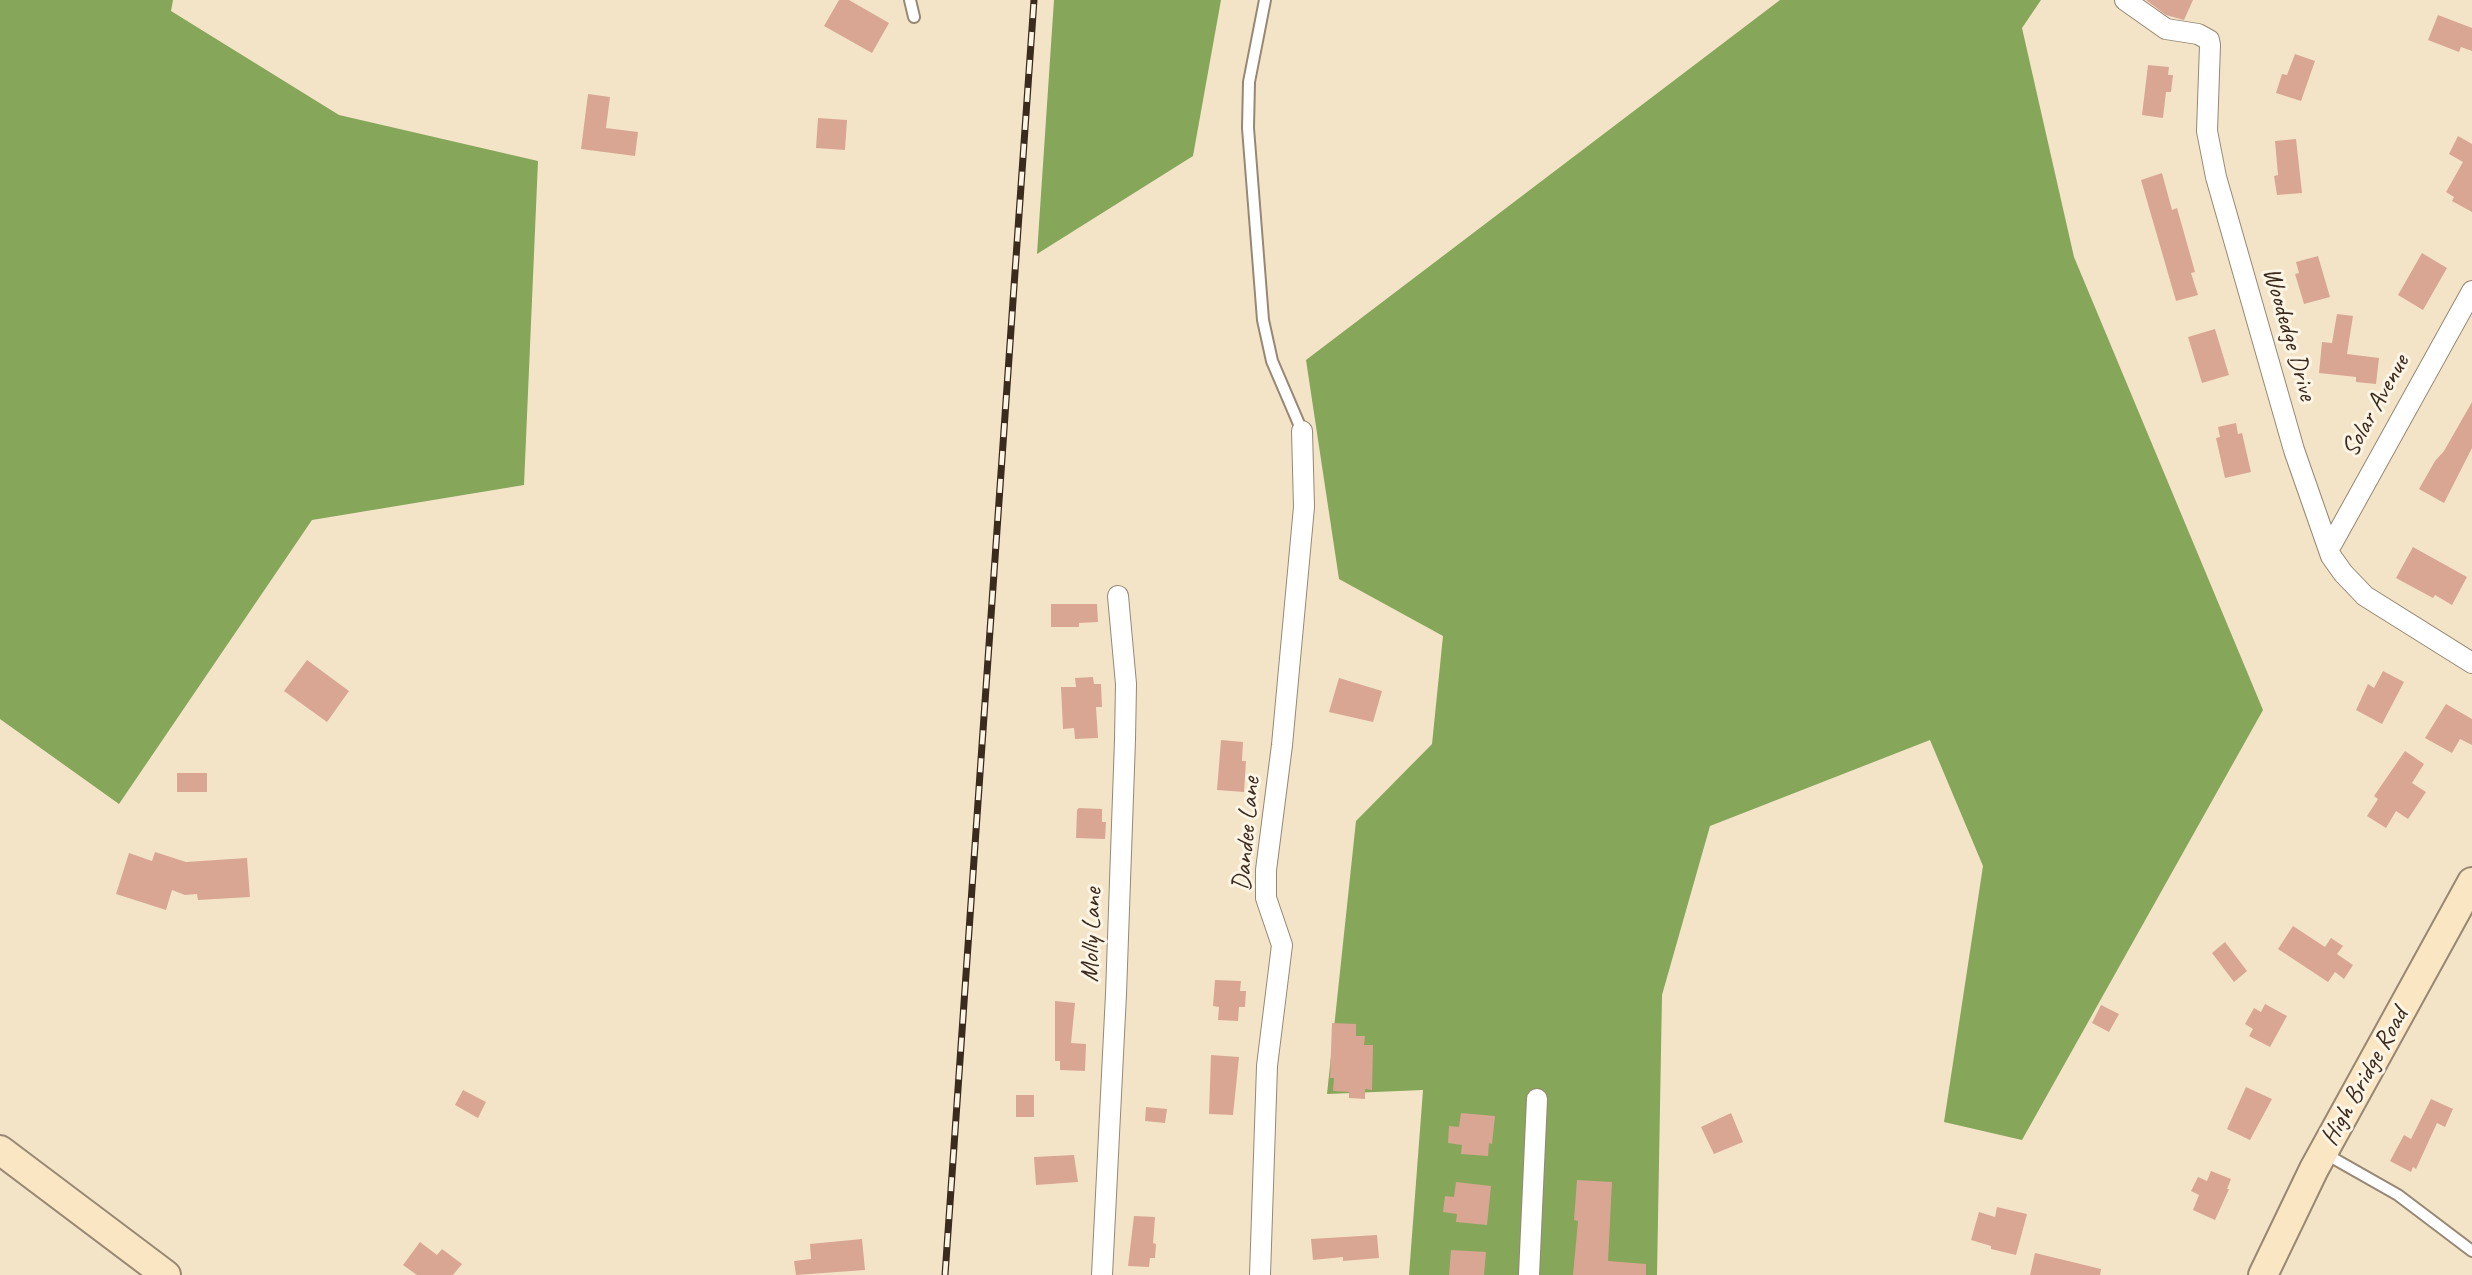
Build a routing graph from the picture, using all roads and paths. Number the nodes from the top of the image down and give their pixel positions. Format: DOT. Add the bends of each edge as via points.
graph roads {
  1 [pos="910,0"];
  2 [pos="1265,0"];
  3 [pos="2126,0"];
  4 [pos="914,18"];
  5 [pos="2472,291"];
  6 [pos="1302,431"];
  7 [pos="2329,549"];
  8 [pos="1118,596"];
  9 [pos="2472,663"];
  10 [pos="2472,882"];
  11 [pos="1537,1099"];
  12 [pos="0,1150"];
  13 [pos="2324,1153"];
  14 [pos="2472,1251"];
  15 [pos="166,1275"];
  16 [pos="1102,1275"];
  17 [pos="1260,1275"];
  18 [pos="1530,1275"];
  19 [pos="2263,1275"];
  1 -- 4 [label="lane"];
  2 -- 6 [label="lane" via="1249,82 1248,128 1262,308 1272,361"];
  3 -- 7 [label="street, Woodedge Drive" via="2166,28 2198,34 2211,45 2207,131 2216,177 2294,450"];
  5 -- 7 [label="street, Solar Avenue"];
  6 -- 17 [label="street, Dandee Lane" via="1304,507 1266,870 1266,898 1282,945 1267,1066"];
  7 -- 9 [label="street, Woodedge Drive" via="2343,573 2365,596"];
  8 -- 16 [label="street, Molly Lane" via="1126,684 1125,740"];
  10 -- 13 [label="street, High Bridge Road"];
  11 -- 18 [label="street"];
  12 -- 15 [label="street"];
  13 -- 14 [label="lane" via="2398,1196"];
  13 -- 19 [label="street, High Bridge Road"];
}
